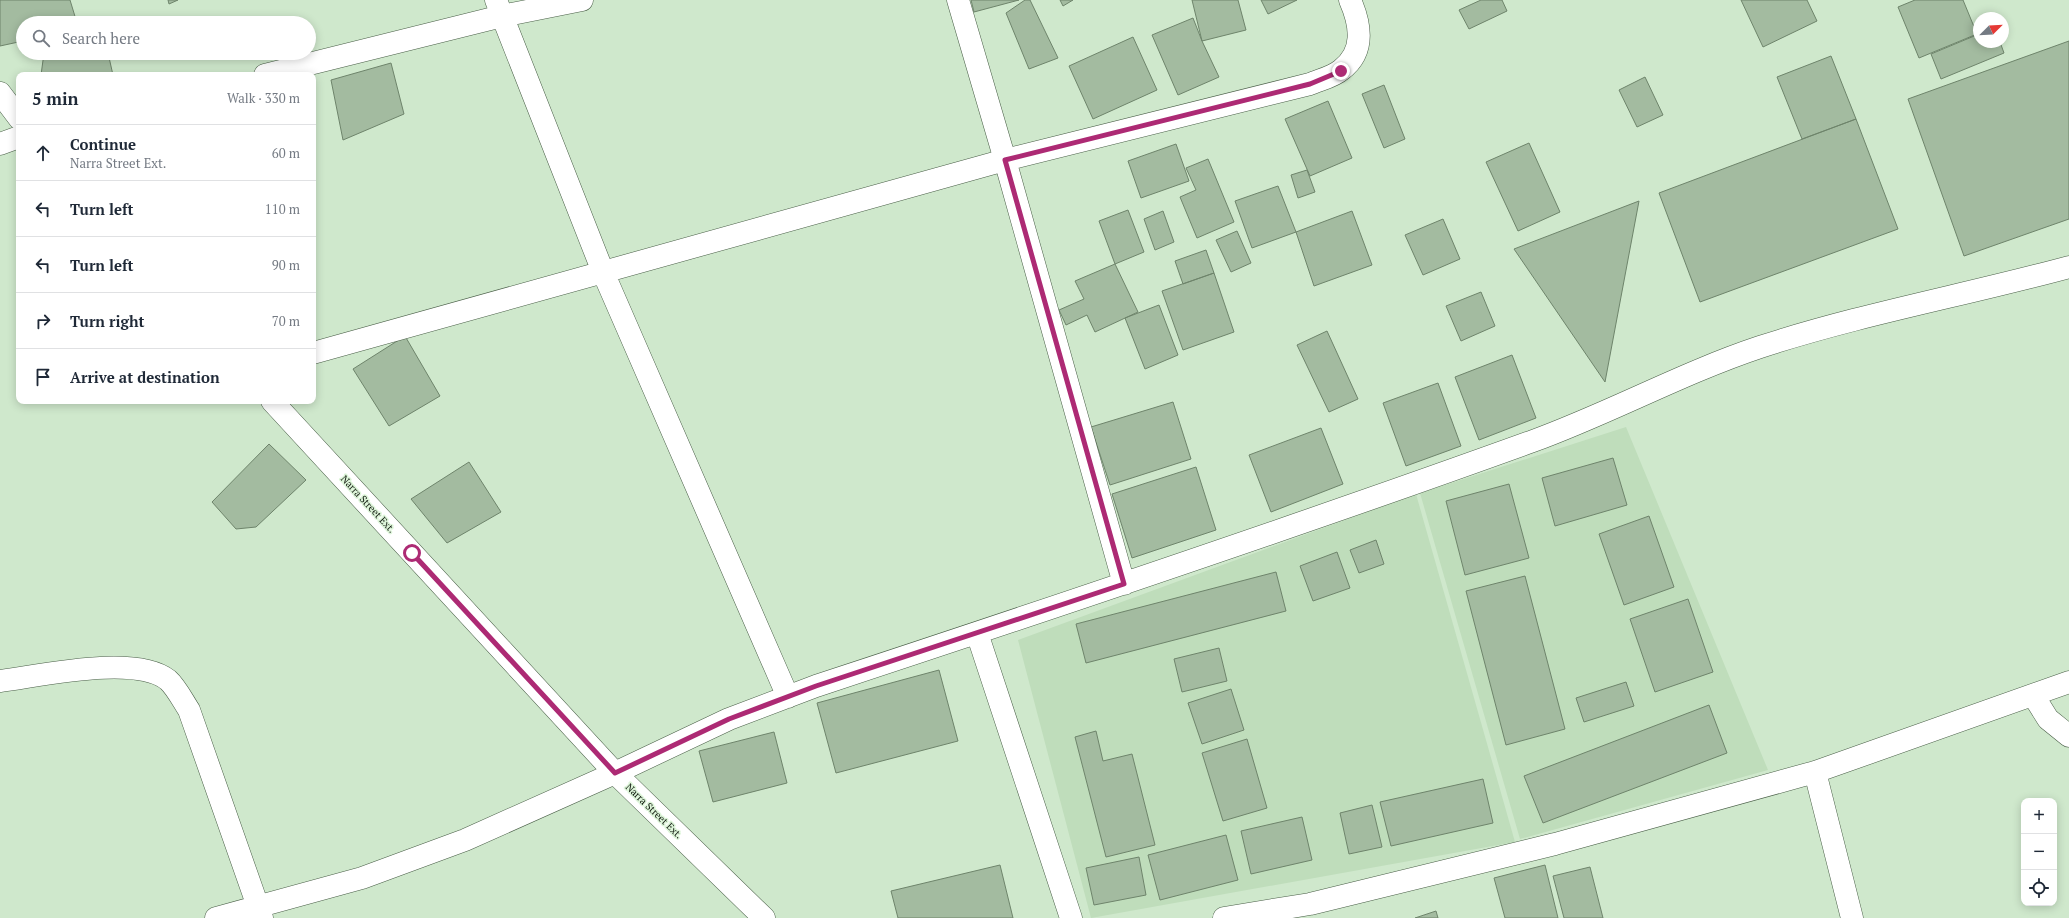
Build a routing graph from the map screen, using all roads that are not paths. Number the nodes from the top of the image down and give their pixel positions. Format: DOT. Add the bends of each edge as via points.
graph roads {
  1 [pos="582,0"];
  2 [pos="958,0"];
  3 [pos="1350,0"];
  4 [pos="499,8"];
  5 [pos="275,72"];
  6 [pos="0,93"];
  7 [pos="16,114"];
  8 [pos="16,138"];
  9 [pos="0,144"];
  10 [pos="1005,160"];
  11 [pos="2069,267"];
  12 [pos="603,272"];
  13 [pos="316,352"];
  14 [pos="275,404"];
  15 [pos="1124,584"];
  16 [pos="977,633"];
  17 [pos="0,682"];
  18 [pos="2069,682"];
  19 [pos="2033,695"];
  20 [pos="788,697"];
  21 [pos="2069,736"];
  22 [pos="1815,772"];
  23 [pos="615,773"];
  24 [pos="260,912"];
  25 [pos="216,918"];
  26 [pos="764,918"];
  27 [pos="1071,918"];
  28 [pos="1224,918"];
  29 [pos="1852,918"];
  1 -- 4 [label="street"];
  2 -- 10 [label="street"];
  3 -- 10 [label="street" via="1360,34 1356,54 1341,71 1310,84"];
  4 -- 5 [label="street"];
  4 -- 12 [label="street"];
  6 -- 7 [label="street"];
  8 -- 9 [label="street"];
  10 -- 12 [label="street"];
  10 -- 15 [label="street"];
  11 -- 15 [label="street" via="1909,308 1830,325 1758,348 1702,369 1581,424 1376,498"];
  12 -- 13 [label="street"];
  12 -- 20 [label="street"];
  14 -- 23 [label="street, Narra Street Ext."];
  15 -- 16 [label="street"];
  16 -- 20 [label="street"];
  16 -- 27 [label="street"];
  17 -- 24 [label="street" via="103,667 146,669 168,680 189,710"];
  18 -- 19 [label="street"];
  19 -- 21 [label="street" via="2048,718"];
  19 -- 22 [label="street"];
  20 -- 23 [label="street" via="729,719"];
  22 -- 28 [label="street" via="1548,846 1310,904"];
  22 -- 29 [label="street"];
  23 -- 24 [label="street" via="443,848"];
  23 -- 26 [label="street, Narra Street Ext."];
  24 -- 25 [label="street"];
}
